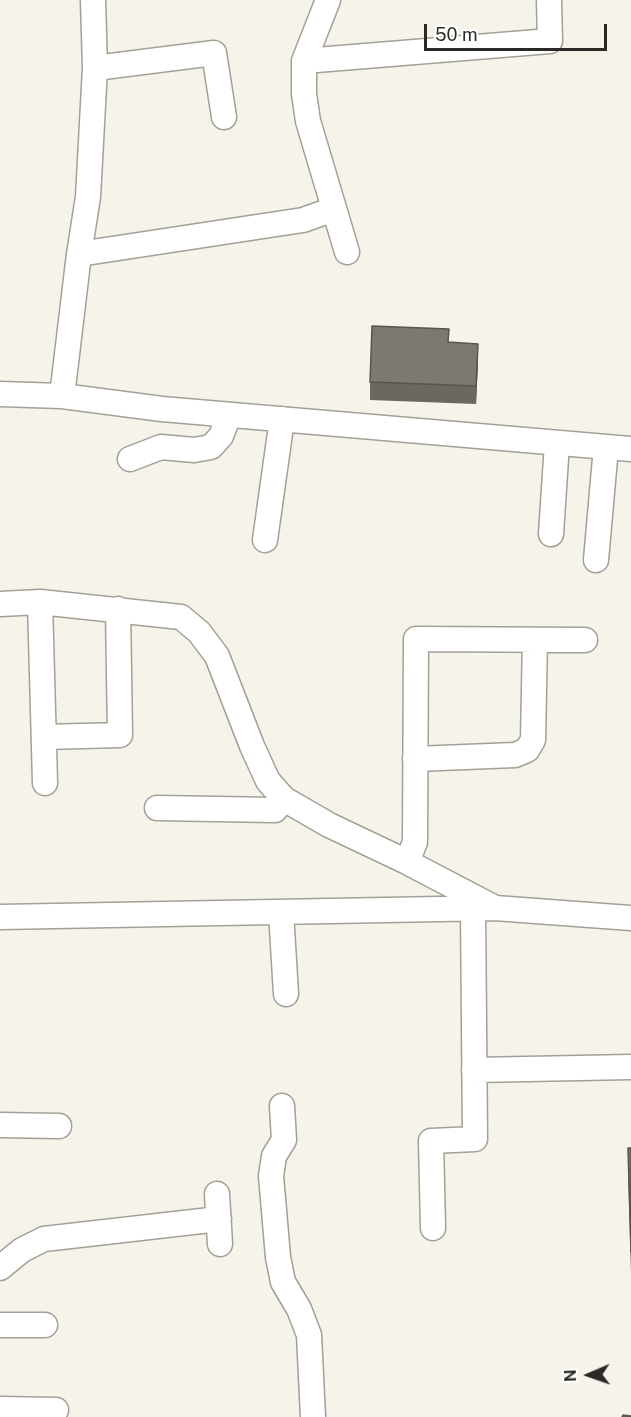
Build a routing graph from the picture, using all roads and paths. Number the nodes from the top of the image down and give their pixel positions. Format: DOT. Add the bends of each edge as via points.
graph roads {
  1 [pos="93,0"];
  2 [pos="328,0"];
  3 [pos="549,0"];
  4 [pos="304,62"];
  5 [pos="95,68"];
  6 [pos="224,117"];
  7 [pos="334,209"];
  8 [pos="347,252"];
  9 [pos="79,254"];
  10 [pos="0,394"];
  11 [pos="62,396"];
  12 [pos="229,415"];
  13 [pos="282,419"];
  14 [pos="557,443"];
  15 [pos="606,447"];
  16 [pos="631,449"];
  17 [pos="130,459"];
  18 [pos="551,534"];
  19 [pos="266,540"];
  20 [pos="596,560"];
  21 [pos="40,602"];
  22 [pos="0,604"];
  23 [pos="118,609"];
  24 [pos="535,640"];
  25 [pos="585,640"];
  26 [pos="44,737"];
  27 [pos="415,759"];
  28 [pos="45,783"];
  29 [pos="284,799"];
  30 [pos="157,808"];
  31 [pos="407,862"];
  32 [pos="484,908"];
  33 [pos="281,912"];
  34 [pos="0,917"];
  35 [pos="631,918"];
  36 [pos="286,994"];
  37 [pos="631,1067"];
  38 [pos="474,1070"];
  39 [pos="282,1106"];
  40 [pos="0,1125"];
  41 [pos="59,1126"];
  42 [pos="217,1194"];
  43 [pos="219,1219"];
  44 [pos="433,1228"];
  45 [pos="220,1244"];
  46 [pos="0,1268"];
  47 [pos="45,1324"];
  48 [pos="0,1325"];
  49 [pos="0,1409"];
  50 [pos="56,1410"];
  51 [pos="313,1417"];
  1 -- 5 [label="street"];
  2 -- 4 [label="street"];
  3 -- 4 [label="street" via="550,41"];
  4 -- 7 [label="street" via="308,121"];
  5 -- 6 [label="street" via="214,53"];
  5 -- 9 [label="street" via="88,197"];
  7 -- 8 [label="street"];
  7 -- 9 [label="street" via="303,220"];
  9 -- 11 [label="street"];
  10 -- 11 [label="street"];
  11 -- 12 [label="street"];
  12 -- 13 [label="street"];
  12 -- 17 [label="street" via="211,447 161,447"];
  13 -- 14 [label="street"];
  13 -- 19 [label="street"];
  14 -- 15 [label="street"];
  14 -- 18 [label="street"];
  15 -- 16 [label="street"];
  15 -- 20 [label="street"];
  21 -- 22 [label="street"];
  21 -- 23 [label="street"];
  21 -- 26 [label="street"];
  23 -- 26 [label="street" via="120,735"];
  23 -- 29 [label="street" via="181,617 200,632 216,656 268,781"];
  24 -- 25 [label="street"];
  24 -- 27 [label="street" via="532,740 527,750 515,755"];
  24 -- 27 [label="street" via="416,639"];
  26 -- 28 [label="street"];
  27 -- 31 [label="street" via="415,842"];
  29 -- 30 [label="street" via="275,810"];
  29 -- 31 [label="street"];
  31 -- 32 [label="street"];
  32 -- 33 [label="street"];
  32 -- 35 [label="street"];
  32 -- 38 [label="street"];
  33 -- 34 [label="street"];
  33 -- 36 [label="street"];
  37 -- 38 [label="street"];
  38 -- 44 [label="street" via="475,1139 432,1141"];
  39 -- 51 [label="street" via="284,1140 274,1156 271,1176 278,1257 283,1282 309,1335"];
  40 -- 41 [label="street"];
  42 -- 43 [label="street"];
  43 -- 45 [label="street"];
  43 -- 46 [label="street" via="44,1239"];
  47 -- 48 [label="street"];
  49 -- 50 [label="street"];
}
